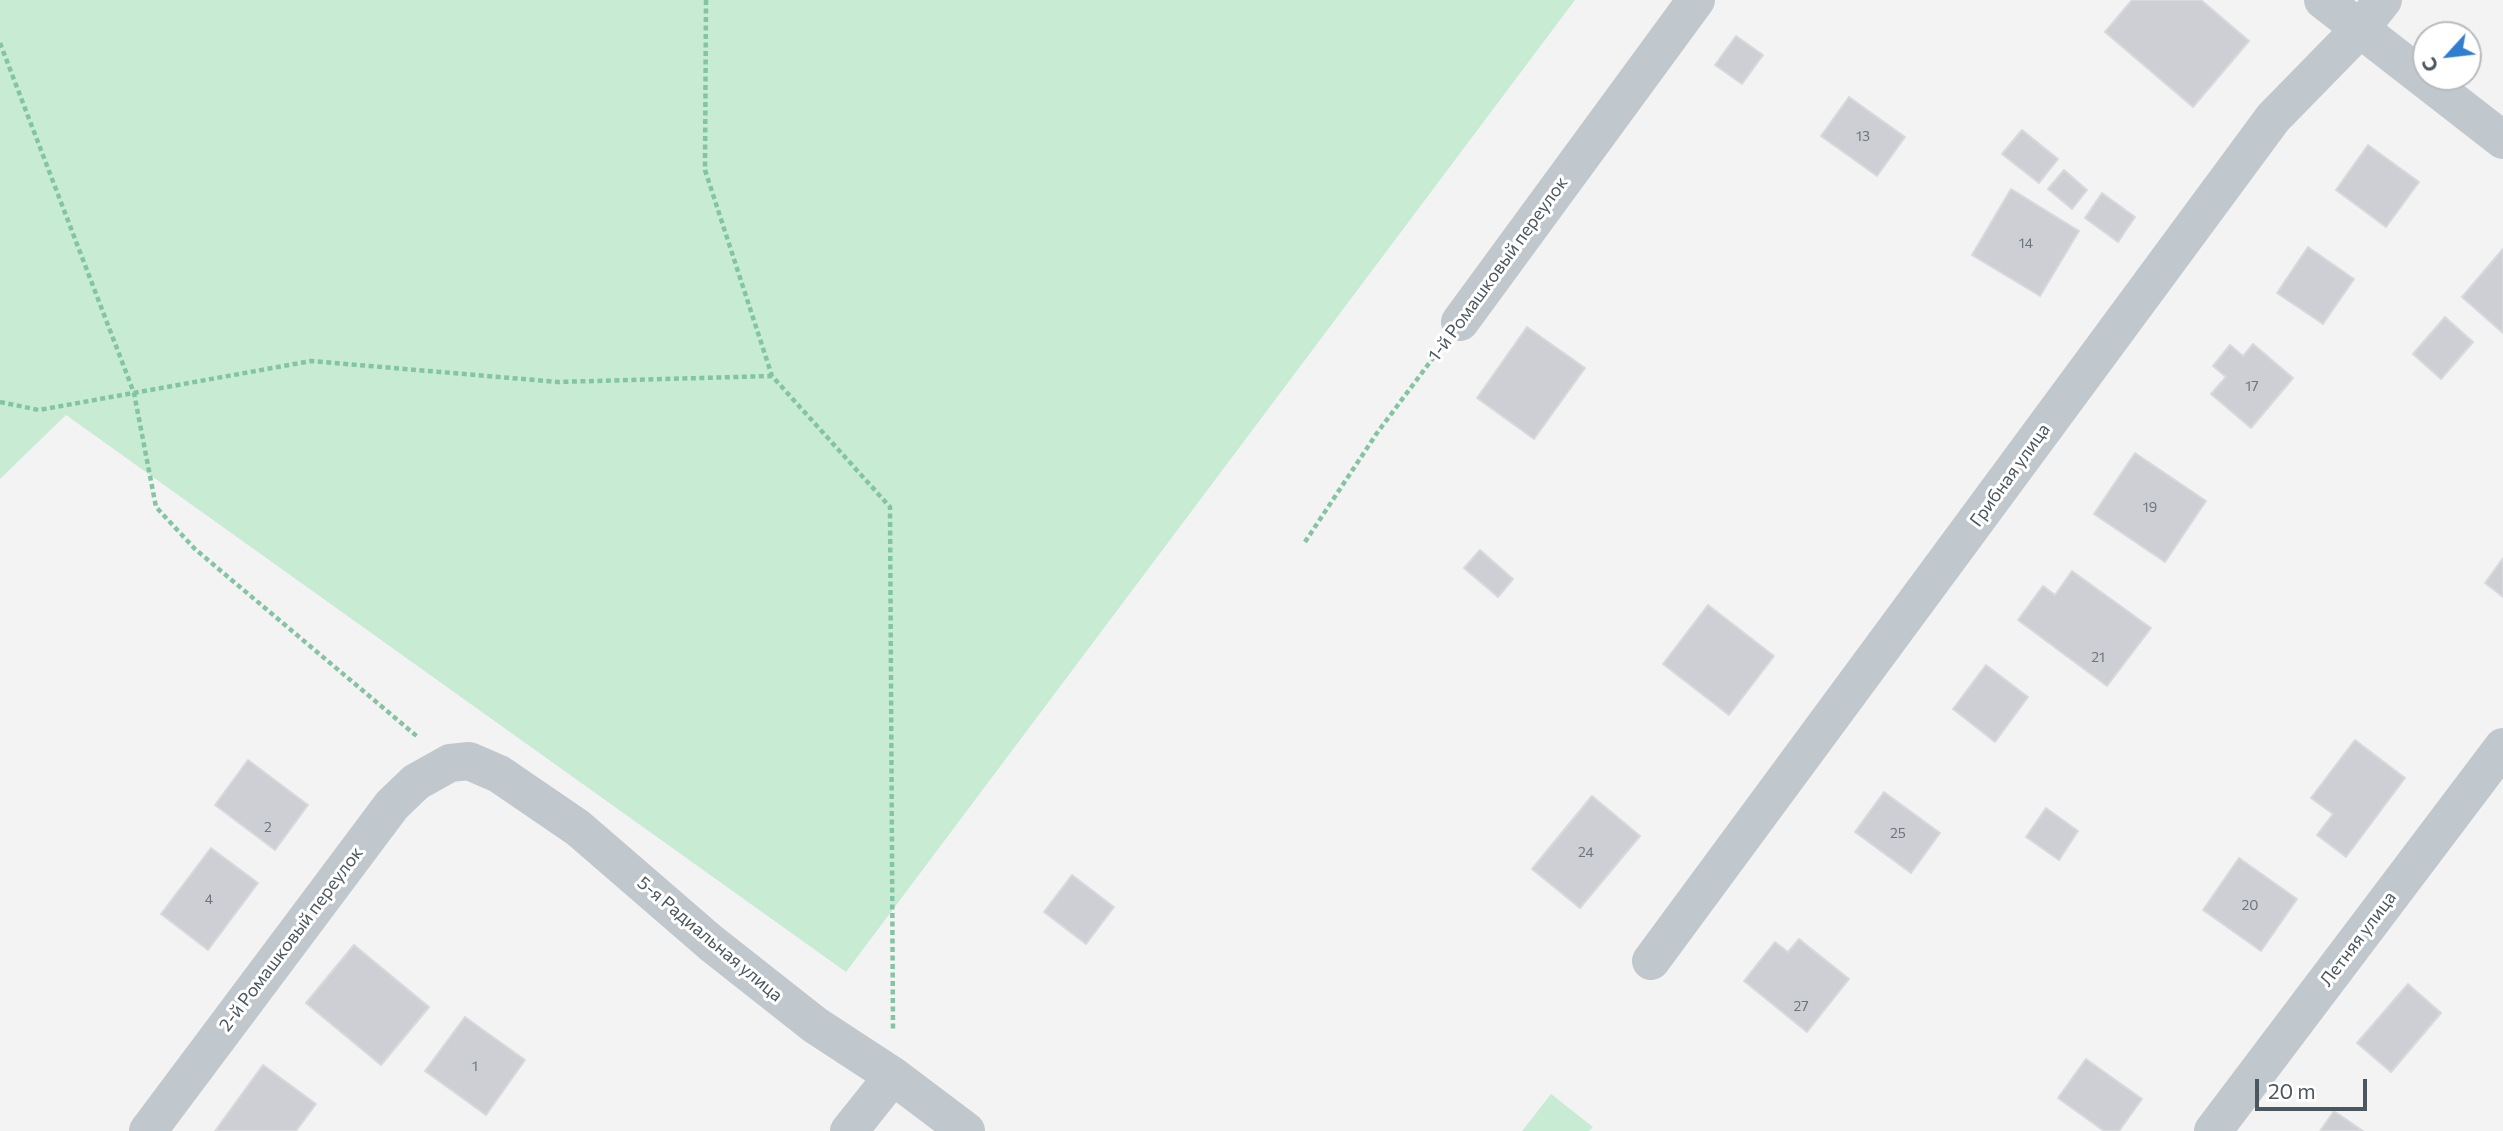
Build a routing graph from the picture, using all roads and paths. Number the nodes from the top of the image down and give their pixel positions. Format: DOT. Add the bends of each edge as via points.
graph roads {
  1 [pos="706,0"];
  2 [pos="1696,0"];
  3 [pos="2323,0"];
  4 [pos="2372,14"];
  5 [pos="0,43"];
  6 [pos="2503,140"];
  7 [pos="1460,322"];
  8 [pos="772,376"];
  9 [pos="134,393"];
  10 [pos="0,402"];
  11 [pos="1305,542"];
  12 [pos="2503,747"];
  13 [pos="450,763"];
  14 [pos="1651,961"];
  15 [pos="893,1076"];
  16 [pos="148,1131"];
  17 [pos="849,1131"];
  18 [pos="966,1131"];
  19 [pos="2213,1131"];
  1 -- 8 [label="path" via="705,170"];
  2 -- 7 [label="street, 1-й Ромашковый переулок"];
  3 -- 4 [label="street"];
  4 -- 6 [label="street"];
  4 -- 14 [label="street, Грибная улица" via="2273,118"];
  5 -- 9 [label="path"];
  7 -- 11 [label="path, 1-й Ромашковый переулок" via="1377,433"];
  8 -- 9 [label="path" via="558,382 311,361"];
  8 -- 15 [label="path" via="890,508"];
  9 -- 10 [label="path" via="39,410"];
  9 -- 13 [label="path" via="156,507 195,549"];
  12 -- 19 [label="street, Летняя улица"];
  13 -- 15 [label="street, 5-я Радиальная улица" via="469,761 499,774 578,828 768,988"];
  13 -- 16 [label="street, 2-й Ромашковый переулок" via="416,782 392,805"];
  15 -- 17 [label="street"];
  15 -- 18 [label="street, 5-я Радиальная улица"];
}
